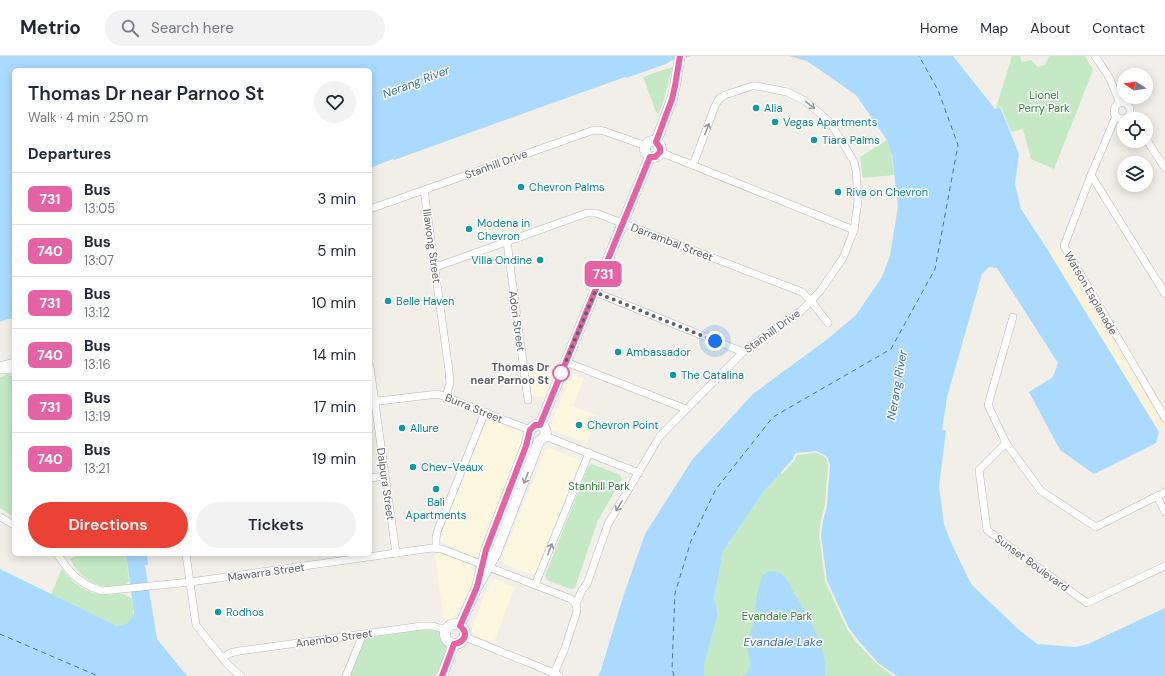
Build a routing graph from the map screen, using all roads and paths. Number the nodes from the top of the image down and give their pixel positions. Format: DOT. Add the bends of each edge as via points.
graph roads {
  1 [pos="1095,56"];
  2 [pos="679,60"];
  3 [pos="1117,96"];
  4 [pos="1118,104"];
  5 [pos="1116,116"];
  6 [pos="656,142"];
  7 [pos="646,146"];
  8 [pos="1152,148"];
  9 [pos="660,152"];
  10 [pos="650,157"];
  11 [pos="693,165"];
  12 [pos="1165,168"];
  13 [pos="1091,176"];
  14 [pos="424,190"];
  15 [pos="372,208"];
  16 [pos="622,223"];
  17 [pos="854,230"];
  18 [pos="507,242"];
  19 [pos="436,267"];
  20 [pos="595,292"];
  21 [pos="1165,294"];
  22 [pos="811,301"];
  23 [pos="1013,317"];
  24 [pos="828,323"];
  25 [pos="743,352"];
  26 [pos="566,362"];
  27 [pos="12,363"];
  28 [pos="0,366"];
  29 [pos="12,369"];
  30 [pos="0,370"];
  31 [pos="372,390"];
  32 [pos="446,396"];
  33 [pos="528,400"];
  34 [pos="373,402"];
  35 [pos="686,409"];
  36 [pos="485,412"];
  37 [pos="1165,418"];
  38 [pos="540,425"];
  39 [pos="530,432"];
  40 [pos="542,439"];
  41 [pos="1006,443"];
  42 [pos="589,453"];
  43 [pos="639,473"];
  44 [pos="384,476"];
  45 [pos="372,478"];
  46 [pos="1165,492"];
  47 [pos="1157,496"];
  48 [pos="1165,512"];
  49 [pos="0,517"];
  50 [pos="12,524"];
  51 [pos="436,548"];
  52 [pos="491,552"];
  53 [pos="396,553"];
  54 [pos="60,556"];
  55 [pos="186,556"];
  56 [pos="485,565"];
  57 [pos="1165,566"];
  58 [pos="190,582"];
  59 [pos="535,585"];
  60 [pos="574,602"];
  61 [pos="460,626"];
  62 [pos="446,630"];
  63 [pos="362,634"];
  64 [pos="465,637"];
  65 [pos="454,644"];
  66 [pos="223,658"];
  67 [pos="555,675"];
  68 [pos="241,676"];
  69 [pos="346,676"];
  70 [pos="442,676"];
  1 -- 3 [label="street"];
  2 -- 6 [label="main road" via="672,99"];
  4 -- 5 [label="street" via="1114,107"];
  5 -- 13 [label="street, Watson Esplanade"];
  6 -- 7 [label="main road"];
  6 -- 9 [label="main road"];
  7 -- 10 [label="main road" via="646,154"];
  7 -- 14 [label="street, Stanhill Drive" via="594,130"];
  8 -- 12 [label="street"];
  9 -- 10 [label="main road" via="655,157"];
  9 -- 11 [label="street"];
  10 -- 16 [label="main road"];
  11 -- 17 [label="street"];
  11 -- 17 [label="street, Stanhill Drive, one-way" via="719,99 752,86 787,92 804,101 830,122 854,162 858,196"];
  13 -- 21 [label="street"];
  13 -- 37 [label="street, Watson Esplanade" via="1064,246"];
  14 -- 15 [label="street, Stanhill Drive"];
  14 -- 19 [label="street, Illawong Street"];
  16 -- 18 [label="street, Darrambal Street" via="590,213"];
  16 -- 20 [label="main road"];
  16 -- 22 [label="street, Darrambal Street" via="802,292"];
  17 -- 22 [label="street, Stanhill Drive" via="843,258"];
  18 -- 19 [label="street, Darrambal Street"];
  18 -- 33 [label="street, Adori Street"];
  19 -- 32 [label="street, Illawong Street" via="450,378"];
  20 -- 25 [label="street"];
  20 -- 26 [label="main road"];
  22 -- 24 [label="street, Darrambal Street"];
  22 -- 25 [label="street, Stanhill Drive"];
  23 -- 41 [label="street" via="988,405"];
  25 -- 35 [label="street, Stanhill Drive"];
  26 -- 35 [label="street"];
  26 -- 38 [label="main road"];
  27 -- 28 [label="street"];
  29 -- 30 [label="street"];
  31 -- 34 [label="street, Dalpura Street"];
  32 -- 34 [label="street, Burra Street" via="433,394"];
  32 -- 36 [label="street, Burra Street"];
  34 -- 44 [label="street, Dalpura Street"];
  35 -- 43 [label="street, Stanhill Drive" via="660,436"];
  36 -- 39 [label="street, Burra Street"];
  36 -- 51 [label="street" via="437,532"];
  38 -- 39 [label="main road" via="535,425"];
  38 -- 40 [label="main road" via="545,428 546,434"];
  39 -- 40 [label="main road" via="530,437 534,441"];
  39 -- 52 [label="main road"];
  40 -- 42 [label="street"];
  40 -- 52 [label="main road, one-way"];
  41 -- 47 [label="street" via="1041,491 1096,527"];
  41 -- 57 [label="street, Sunset Boulevard" via="979,470 987,530 1087,603"];
  42 -- 43 [label="street"];
  59 -- 42 [label="street, one-way"];
  43 -- 60 [label="street, Stanhill Drive, one-way" via="608,524 587,584"];
  44 -- 45 [label="street"];
  44 -- 53 [label="street, Dalpura Street"];
  46 -- 47 [label="street"];
  47 -- 48 [label="street"];
  49 -- 50 [label="street"];
  51 -- 53 [label="street, Mawarra Street"];
  51 -- 56 [label="street, Mawarra Street"];
  52 -- 56 [label="main road"];
  53 -- 58 [label="street, Mawarra Street"];
  54 -- 58 [label="street, Mawarra Street" via="76,578 91,588 102,591"];
  55 -- 58 [label="street"];
  56 -- 59 [label="street, Mawarra Street"];
  56 -- 61 [label="main road"];
  58 -- 66 [label="street" via="196,625"];
  59 -- 60 [label="street, Mawarra Street"];
  60 -- 67 [label="street, Stanhill Drive" via="577,611"];
  61 -- 62 [label="main road" via="450,625"];
  61 -- 64 [label="main road" via="465,632"];
  62 -- 63 [label="street, Anembo Street" via="424,626"];
  62 -- 65 [label="main road" via="447,639"];
  63 -- 66 [label="street, Anembo Street" via="235,652"];
  63 -- 69 [label="street"];
  64 -- 65 [label="main road"];
  64 -- 67 [label="street"];
  65 -- 70 [label="main road"];
  66 -- 68 [label="street"];
}
